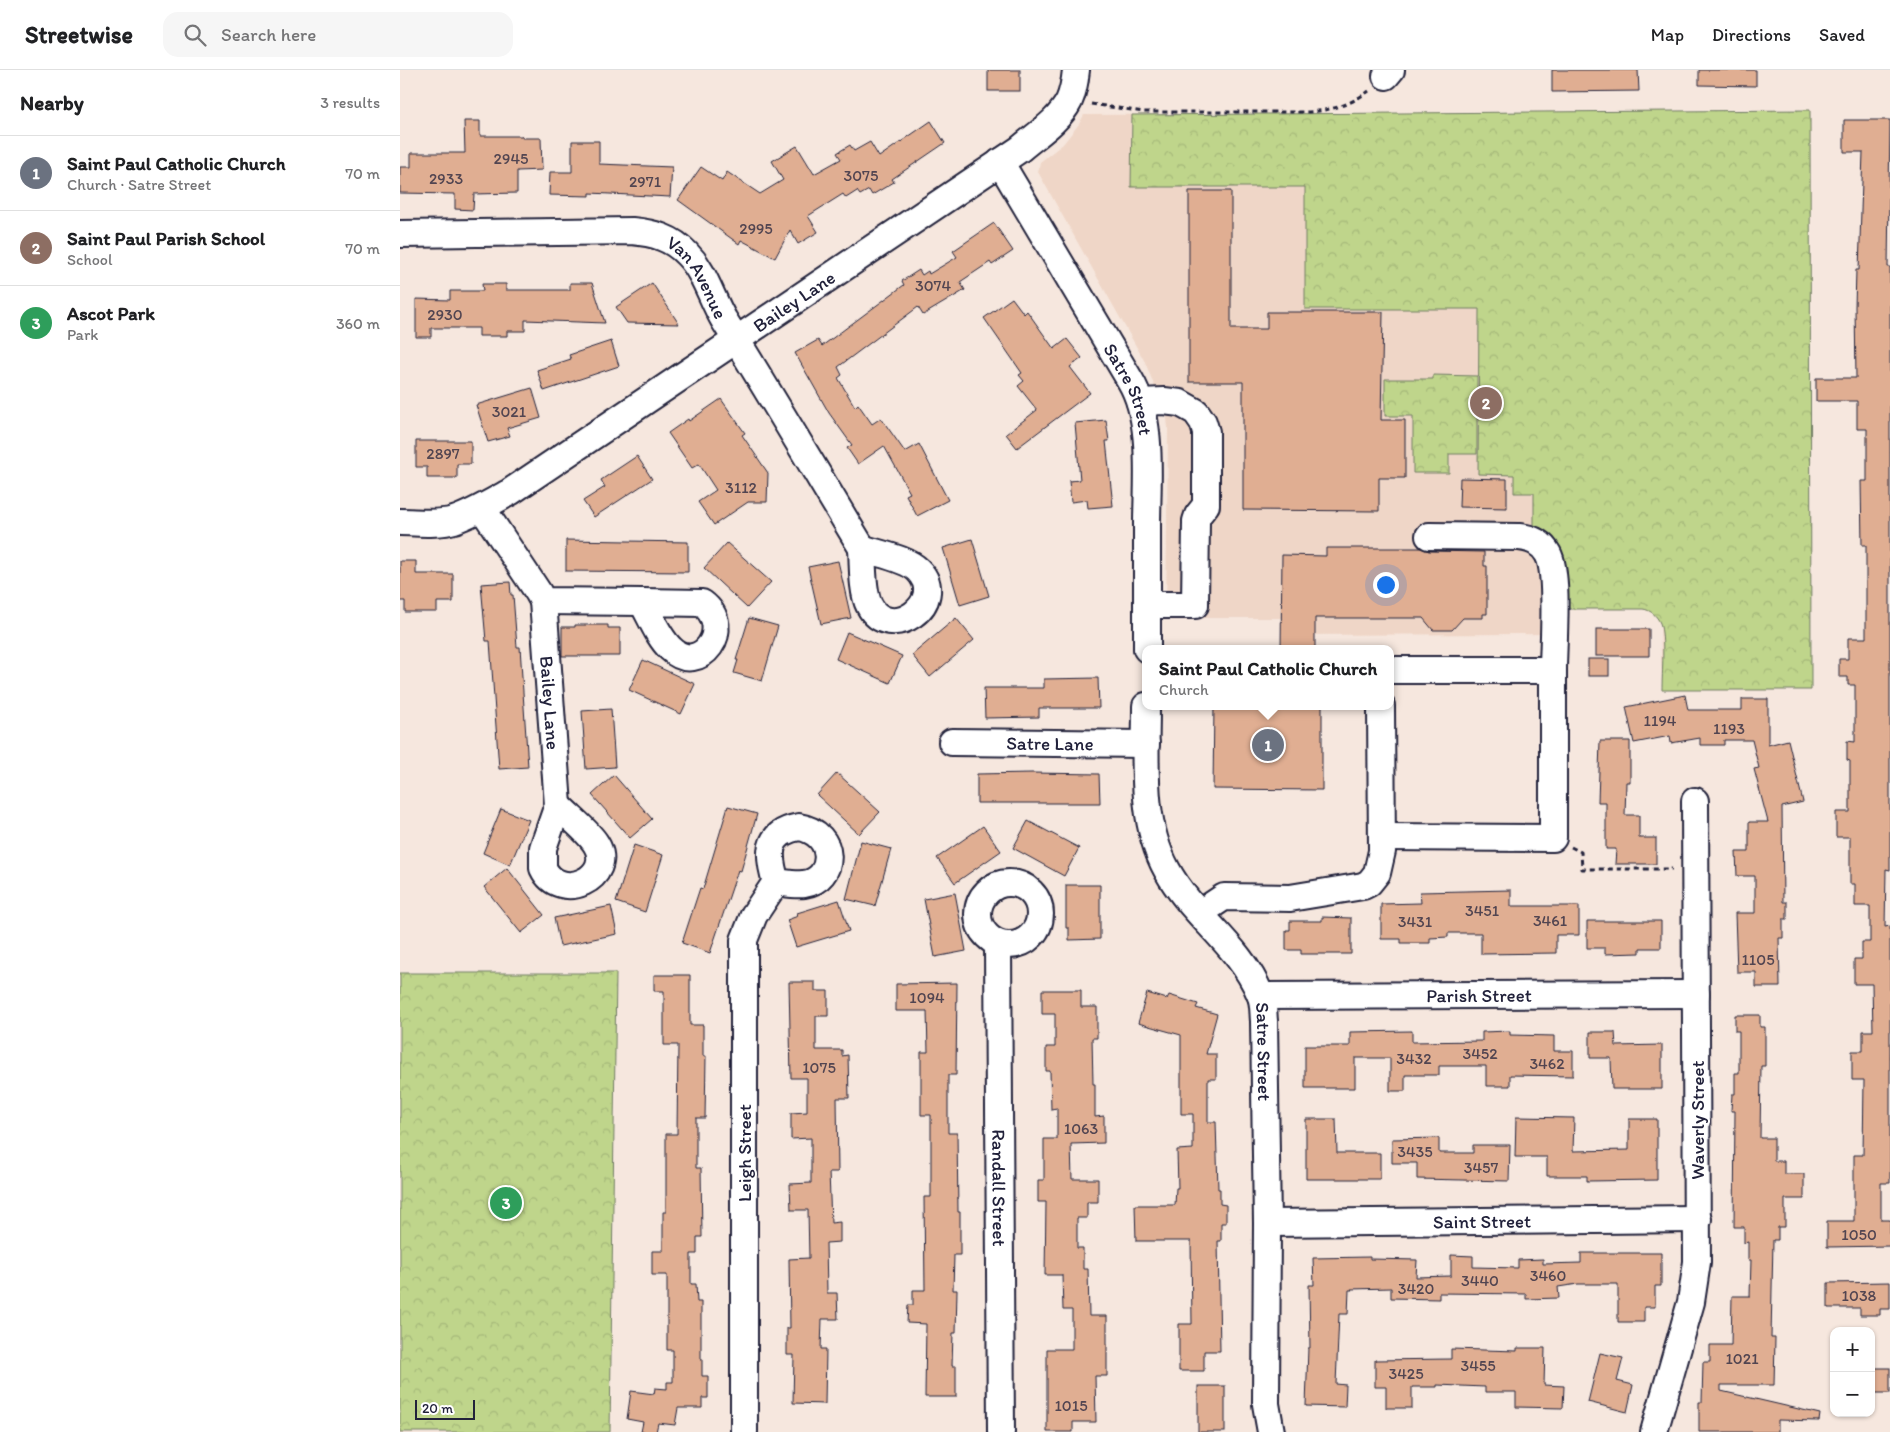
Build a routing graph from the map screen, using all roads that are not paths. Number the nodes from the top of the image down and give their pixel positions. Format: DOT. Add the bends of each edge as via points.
graph roads {
  1 [pos="1076,70"];
  2 [pos="1000,162"];
  3 [pos="400,234"];
  4 [pos="737,340"];
  5 [pos="1140,402"];
  6 [pos="482,508"];
  7 [pos="400,522"];
  8 [pos="1429,536"];
  9 [pos="862,548"];
  10 [pos="543,601"];
  11 [pos="642,602"];
  12 [pos="1147,605"];
  13 [pos="1147,645"];
  14 [pos="1394,670"];
  15 [pos="1553,670"];
  16 [pos="1146,710"];
  17 [pos="1381,710"];
  18 [pos="952,742"];
  19 [pos="1146,744"];
  20 [pos="1695,801"];
  21 [pos="558,805"];
  22 [pos="1382,837"];
  23 [pos="776,882"];
  24 [pos="1200,913"];
  25 [pos="998,944"];
  26 [pos="1696,994"];
  27 [pos="1261,996"];
  28 [pos="1698,1219"];
  29 [pos="1267,1223"];
  30 [pos="744,1432"];
  31 [pos="1001,1432"];
  32 [pos="1271,1432"];
  33 [pos="1654,1432"];
  1 -- 2 [label="street, Bailey Lane" via="1069,101 1062,111"];
  2 -- 4 [label="street, Bailey Lane"];
  2 -- 5 [label="street, Satre Street" via="1132,383"];
  3 -- 4 [label="street, Van Avenue" via="632,231 655,234 667,238 695,263"];
  4 -- 6 [label="street, Bailey Lane"];
  4 -- 9 [label="street, Van Avenue"];
  5 -- 12 [label="street, Satre Street" via="1146,445"];
  5 -- 12 [label="street" via="1172,402 1188,407 1200,417 1206,432 1206,505 1196,521 1195,605"];
  6 -- 7 [label="street, Bailey Lane" via="453,520"];
  6 -- 10 [label="street, Bailey Lane"];
  8 -- 15 [label="street" via="1519,537 1544,548 1554,580"];
  10 -- 11 [label="street"];
  10 -- 21 [label="street, Bailey Lane"];
  12 -- 13 [label="street, Satre Street"];
  14 -- 15 [label="street"];
  15 -- 22 [label="street" via="1553,838"];
  16 -- 19 [label="street, Satre Street"];
  17 -- 22 [label="street"];
  18 -- 19 [label="street, Satre Lane"];
  19 -- 24 [label="street, Satre Street" via="1146,796 1155,840 1166,870"];
  20 -- 26 [label="street, Waverly Street"];
  22 -- 24 [label="street" via="1382,856 1377,873 1363,886 1294,898 1224,897"];
  23 -- 30 [label="street, Leigh Street" via="750,923 744,940"];
  24 -- 27 [label="street, Satre Street" via="1229,944"];
  25 -- 31 [label="street, Randall Street"];
  26 -- 27 [label="street, Parish Street"];
  26 -- 28 [label="street, Waverly Street"];
  27 -- 29 [label="street, Satre Street"];
  28 -- 29 [label="street, Saint Street"];
  28 -- 33 [label="street, Waverly Street" via="1696,1273 1691,1302"];
  29 -- 32 [label="street, Satre Street" via="1266,1404"];
}
